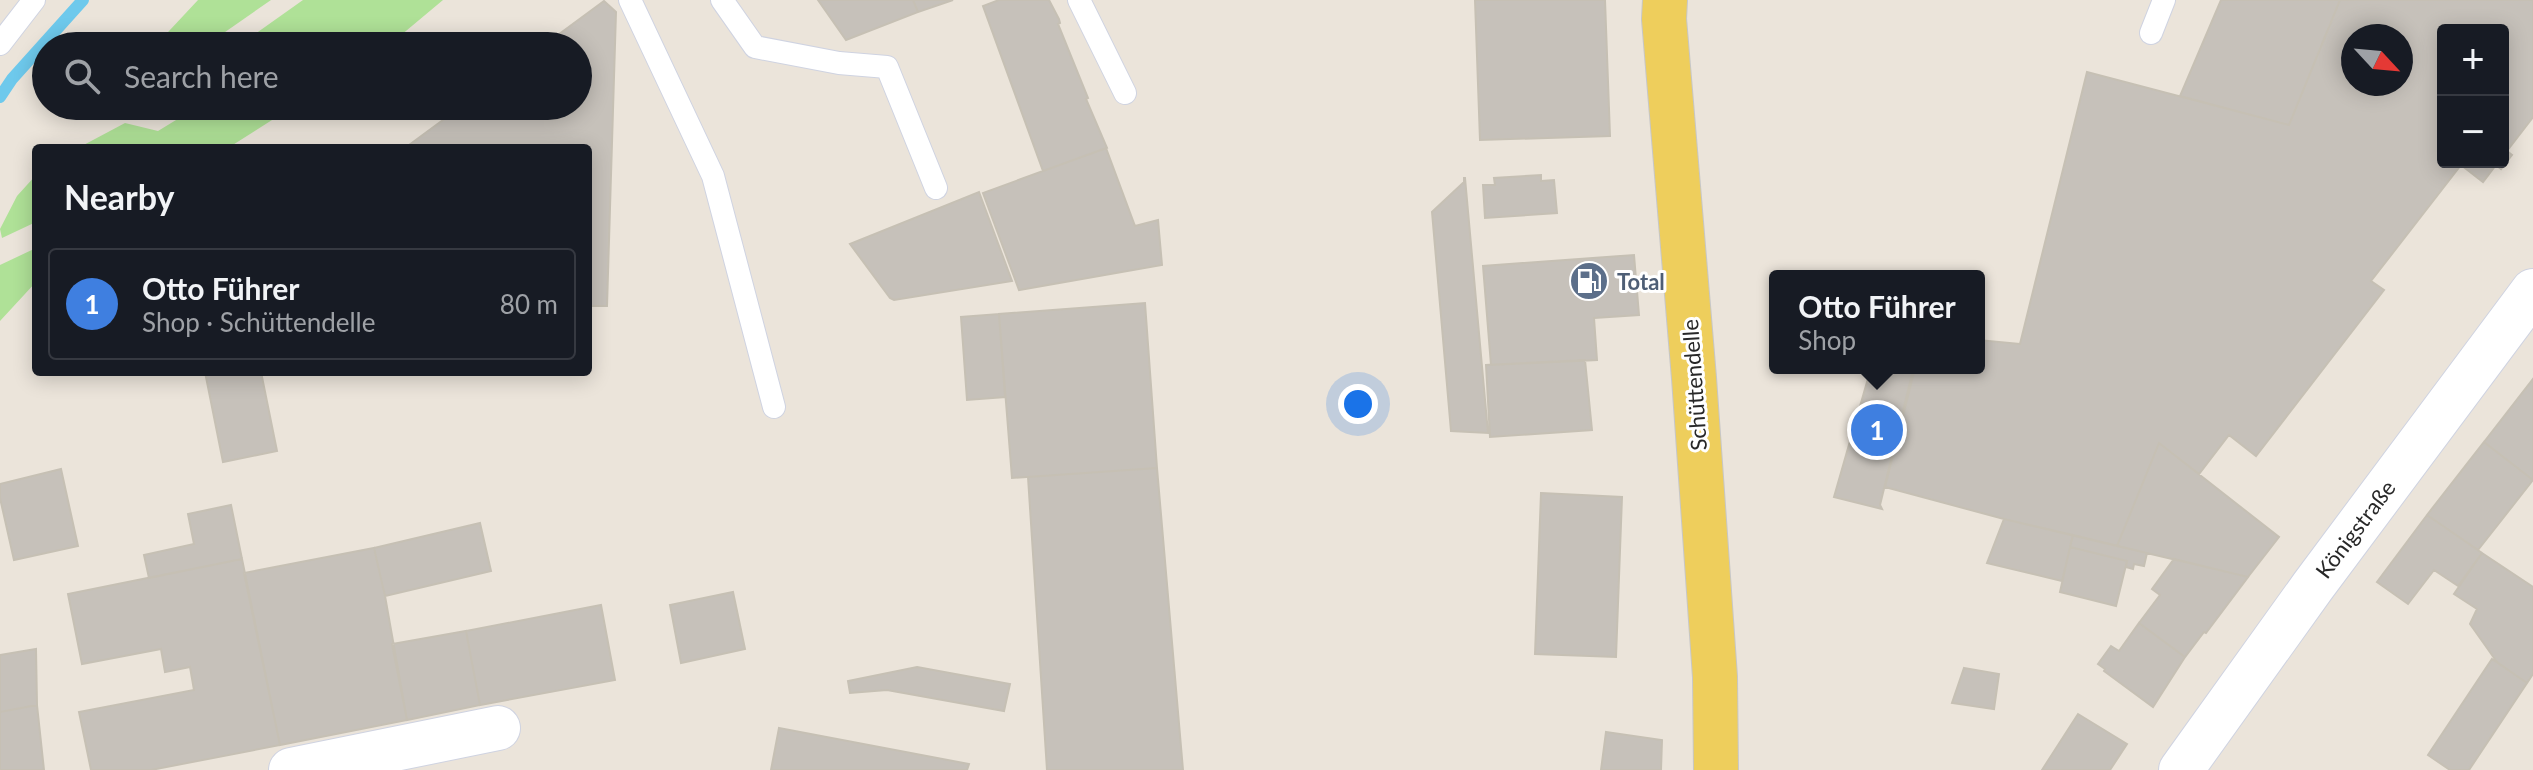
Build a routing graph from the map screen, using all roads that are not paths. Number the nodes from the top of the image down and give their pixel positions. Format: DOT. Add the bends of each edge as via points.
graph roads {
  1 [pos="34,0"];
  2 [pos="630,0"];
  3 [pos="722,0"];
  4 [pos="1079,0"];
  5 [pos="1665,0"];
  6 [pos="2164,0"];
  7 [pos="2151,33"];
  8 [pos="0,44"];
  9 [pos="1125,93"];
  10 [pos="936,188"];
  11 [pos="2533,291"];
  12 [pos="774,407"];
  13 [pos="498,728"];
  14 [pos="291,770"];
  15 [pos="1716,770"];
  16 [pos="2181,770"];
  1 -- 8 [label="lane"];
  2 -- 12 [label="lane" via="713,176"];
  3 -- 10 [label="lane" via="755,47 887,67"];
  4 -- 9 [label="lane"];
  5 -- 15 [label="main road, Schüttendelle" via="1714,662"];
  6 -- 7 [label="lane"];
  11 -- 16 [label="main road, Königstraße"];
  13 -- 14 [label="main road"];
}
